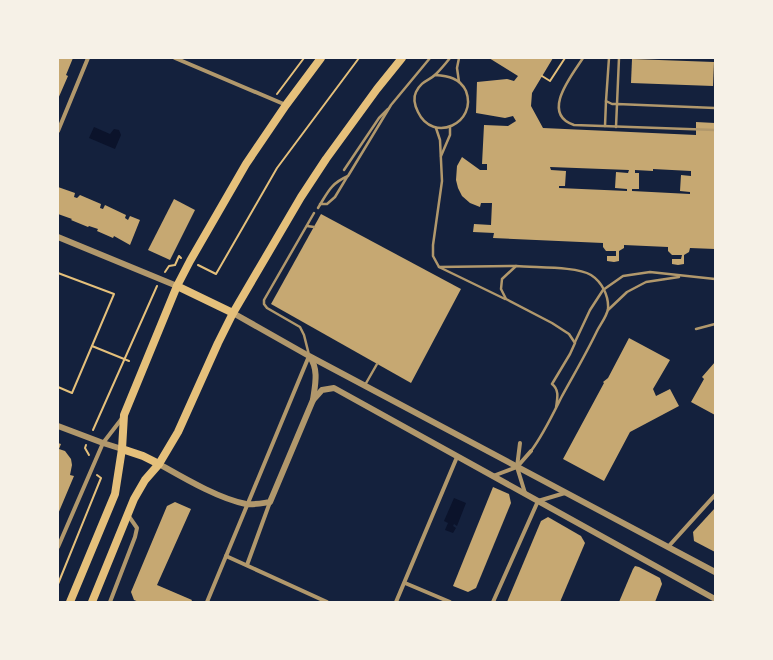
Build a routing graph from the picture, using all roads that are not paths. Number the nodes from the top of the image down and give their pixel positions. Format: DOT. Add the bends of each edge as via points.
graph roads {
  1 [pos="88,58"];
  2 [pos="175,58"];
  3 [pos="321,58"];
  4 [pos="402,58"];
  5 [pos="430,58"];
  6 [pos="450,58"];
  7 [pos="459,58"];
  8 [pos="583,58"];
  9 [pos="609,58"];
  10 [pos="619,58"];
  11 [pos="435,76"];
  12 [pos="459,82"];
  13 [pos="606,101"];
  14 [pos="617,104"];
  15 [pos="286,105"];
  16 [pos="392,106"];
  17 [pos="715,108"];
  18 [pos="605,126"];
  19 [pos="450,127"];
  20 [pos="616,127"];
  21 [pos="436,128"];
  22 [pos="715,130"];
  23 [pos="58,131"];
  24 [pos="440,159"];
  25 [pos="344,170"];
  26 [pos="348,176"];
  27 [pos="320,204"];
  28 [pos="318,208"];
  29 [pos="314,213"];
  30 [pos="307,226"];
  31 [pos="314,227"];
  32 [pos="59,236"];
  33 [pos="58,244"];
  34 [pos="516,266"];
  35 [pos="439,267"];
  36 [pos="682,276"];
  37 [pos="715,279"];
  38 [pos="177,286"];
  39 [pos="604,290"];
  40 [pos="506,299"];
  41 [pos="608,310"];
  42 [pos="234,313"];
  43 [pos="715,324"];
  44 [pos="696,329"];
  45 [pos="575,343"];
  46 [pos="309,356"];
  47 [pos="377,364"];
  48 [pos="365,385"];
  49 [pos="313,400"];
  50 [pos="556,408"];
  51 [pos="124,415"];
  52 [pos="58,426"];
  53 [pos="103,443"];
  54 [pos="520,443"];
  55 [pos="122,449"];
  56 [pos="531,451"];
  57 [pos="457,457"];
  58 [pos="159,464"];
  59 [pos="517,466"];
  60 [pos="492,476"];
  61 [pos="566,493"];
  62 [pos="525,494"];
  63 [pos="715,496"];
  64 [pos="538,501"];
  65 [pos="270,502"];
  66 [pos="247,504"];
  67 [pos="128,515"];
  68 [pos="58,547"];
  69 [pos="668,548"];
  70 [pos="226,556"];
  71 [pos="247,565"];
  72 [pos="715,572"];
  73 [pos="404,583"];
  74 [pos="715,599"];
  75 [pos="70,602"];
  76 [pos="92,602"];
  77 [pos="110,602"];
  78 [pos="207,602"];
  79 [pos="327,602"];
  80 [pos="396,602"];
  81 [pos="450,602"];
  82 [pos="494,602"];
  1 -- 23 [label="street"];
  2 -- 15 [label="street"];
  3 -- 15 [label="main road"];
  4 -- 42 [label="main road" via="326,159"];
  5 -- 16 [label="lane"];
  6 -- 11 [label="lane"];
  7 -- 12 [label="lane"];
  8 -- 18 [label="lane" via="561,93 559,110 568,123"];
  9 -- 13 [label="lane"];
  10 -- 14 [label="lane"];
  11 -- 12 [label="lane" via="449,76"];
  11 -- 21 [label="lane" via="424,81 416,93 414,106 421,120"];
  12 -- 19 [label="lane" via="468,102 460,121"];
  13 -- 14 [label="lane"];
  13 -- 18 [label="lane"];
  14 -- 17 [label="lane"];
  14 -- 20 [label="lane"];
  15 -- 38 [label="main road" via="246,164"];
  16 -- 25 [label="lane" via="379,118"];
  16 -- 26 [label="lane"];
  18 -- 20 [label="lane"];
  19 -- 21 [label="lane"];
  19 -- 24 [label="lane" via="450,135"];
  20 -- 22 [label="lane"];
  21 -- 24 [label="lane" via="440,140"];
  24 -- 35 [label="lane" via="442,181 433,245 433,256"];
  26 -- 27 [label="lane" via="330,188"];
  26 -- 27 [label="lane" via="335,197 327,204"];
  27 -- 28 [label="lane"];
  29 -- 30 [label="lane"];
  30 -- 31 [label="lane"];
  30 -- 46 [label="lane" via="264,304 300,327"];
  32 -- 33 [label="street"];
  32 -- 38 [label="street"];
  34 -- 35 [label="lane"];
  34 -- 39 [label="lane" via="575,270 590,275 600,282"];
  34 -- 40 [label="lane" via="502,279 501,289"];
  35 -- 40 [label="lane"];
  36 -- 37 [label="lane"];
  36 -- 39 [label="lane" via="650,272 623,276"];
  36 -- 41 [label="lane" via="646,282 627,292"];
  38 -- 42 [label="main road"];
  38 -- 51 [label="main road"];
  39 -- 41 [label="lane"];
  39 -- 45 [label="lane" via="590,310"];
  40 -- 45 [label="lane" via="552,323 569,334"];
  41 -- 50 [label="lane"];
  42 -- 46 [label="street"];
  42 -- 58 [label="main road" via="178,432"];
  43 -- 44 [label="lane"];
  45 -- 50 [label="lane" via="552,384 558,392"];
  46 -- 48 [label="street"];
  46 -- 49 [label="street" via="315,364"];
  46 -- 66 [label="street"];
  47 -- 48 [label="lane"];
  48 -- 59 [label="street"];
  49 -- 57 [label="street" via="322,390 334,388"];
  49 -- 65 [label="street"];
  50 -- 56 [label="lane"];
  51 -- 53 [label="street"];
  51 -- 55 [label="main road"];
  52 -- 53 [label="street"];
  53 -- 55 [label="street"];
  53 -- 68 [label="street"];
  54 -- 59 [label="street"];
  55 -- 58 [label="main road"];
  55 -- 75 [label="main road" via="115,494"];
  56 -- 59 [label="street"];
  57 -- 60 [label="street"];
  57 -- 73 [label="street"];
  58 -- 66 [label="street" via="225,498"];
  58 -- 67 [label="main road" via="145,480"];
  59 -- 60 [label="street"];
  59 -- 61 [label="street"];
  59 -- 62 [label="street"];
  60 -- 62 [label="street"];
  61 -- 64 [label="street"];
  61 -- 69 [label="street"];
  62 -- 64 [label="street"];
  63 -- 69 [label="street"];
  64 -- 74 [label="street"];
  64 -- 82 [label="street"];
  65 -- 66 [label="street"];
  65 -- 71 [label="street"];
  66 -- 70 [label="street"];
  67 -- 76 [label="main road"];
  67 -- 77 [label="street" via="137,528"];
  69 -- 72 [label="street"];
  70 -- 71 [label="street"];
  70 -- 78 [label="street"];
  71 -- 79 [label="street"];
  73 -- 80 [label="street"];
  73 -- 81 [label="street"];
}
